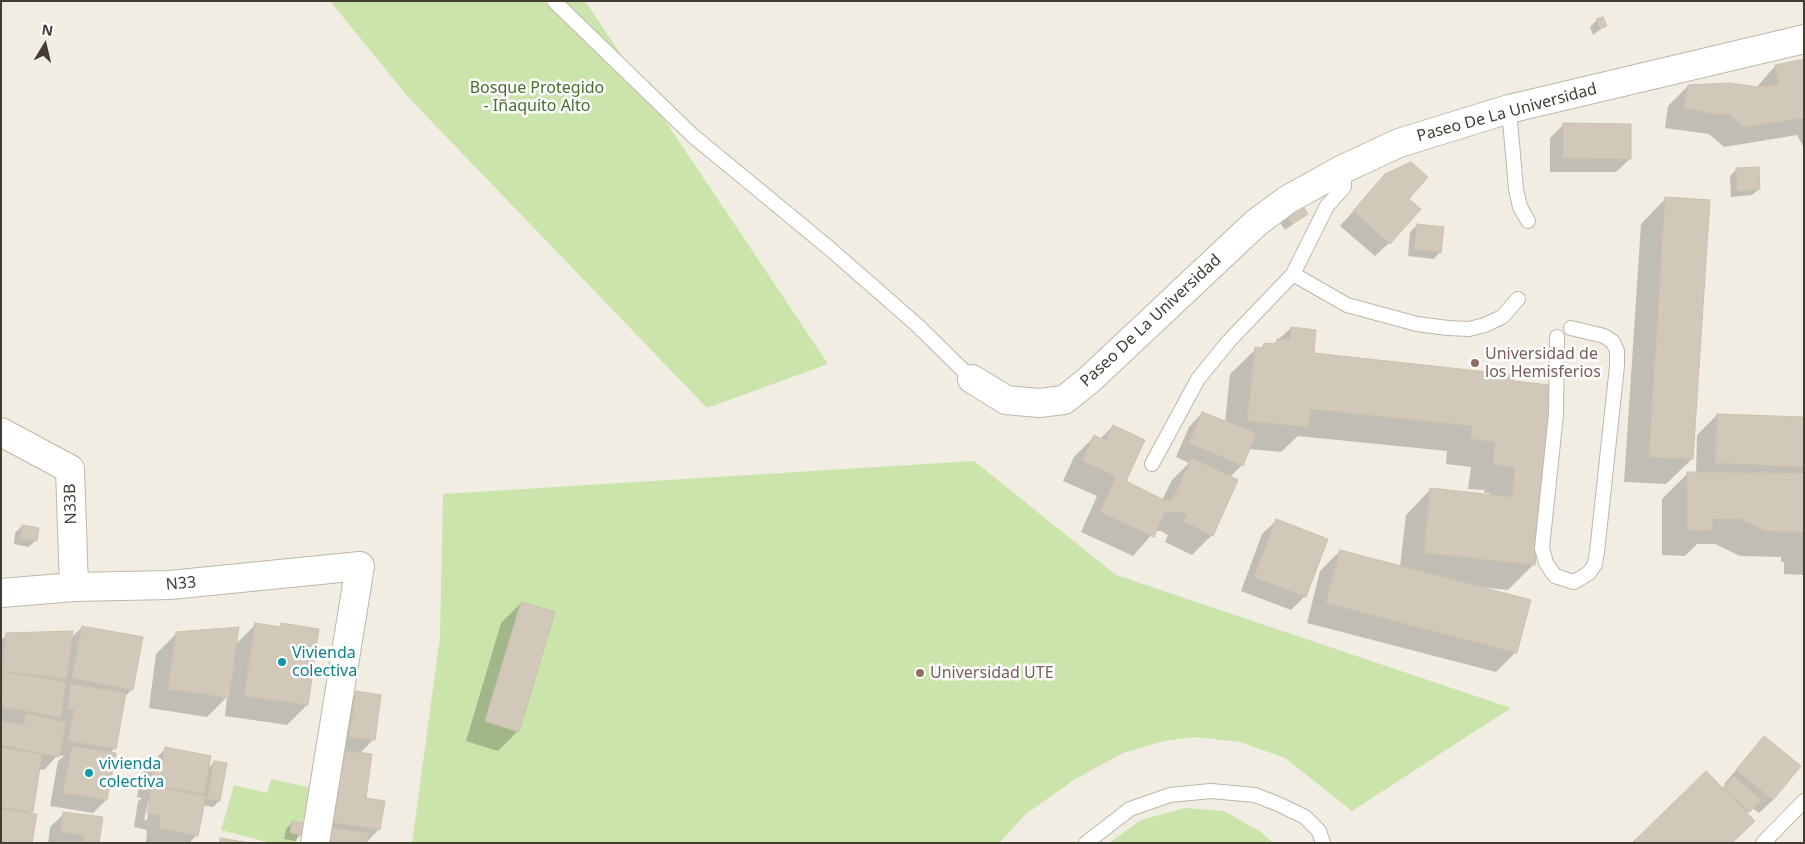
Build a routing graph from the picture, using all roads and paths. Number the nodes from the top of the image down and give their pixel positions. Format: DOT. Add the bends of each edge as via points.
graph roads {
  1 [pos="554,1"];
  2 [pos="1804,39"];
  3 [pos="1510,109"];
  4 [pos="1341,170"];
  5 [pos="1528,221"];
  6 [pos="1294,274"];
  7 [pos="1518,299"];
  8 [pos="1571,328"];
  9 [pos="1558,336"];
  10 [pos="972,379"];
  11 [pos="1,432"];
  12 [pos="1152,464"];
  13 [pos="74,588"];
  14 [pos="2,595"];
  15 [pos="1804,801"];
  16 [pos="315,843"];
  17 [pos="1086,843"];
  18 [pos="1323,843"];
  19 [pos="1763,843"];
  1 -- 10 [label="lane" via="692,135 830,248"];
  2 -- 3 [label="street, Paseo De La Universidad"];
  3 -- 4 [label="street, Paseo De La Universidad" via="1399,143"];
  3 -- 5 [label="lane" via="1516,189"];
  4 -- 6 [label="lane" via="1344,187 1327,206"];
  4 -- 10 [label="street, Paseo De La Universidad" via="1287,200 1256,223 1064,400 1039,403 1006,400"];
  6 -- 7 [label="lane" via="1347,305 1432,326 1469,329 1485,325 1502,317"];
  6 -- 12 [label="lane" via="1229,341 1198,379"];
  8 -- 9 [label="lane" via="1604,336 1613,342 1617,351 1595,564 1589,573 1574,582 1555,576 1546,563 1542,548 1556,414"];
  11 -- 13 [label="street, N33B" via="70,470"];
  13 -- 14 [label="street, N33"];
  13 -- 16 [label="street, N33" via="170,585 360,566"];
  15 -- 19 [label="lane"];
  17 -- 18 [label="lane" via="1130,808 1170,796 1211,791 1255,795 1278,804 1305,817 1319,831"];
}
